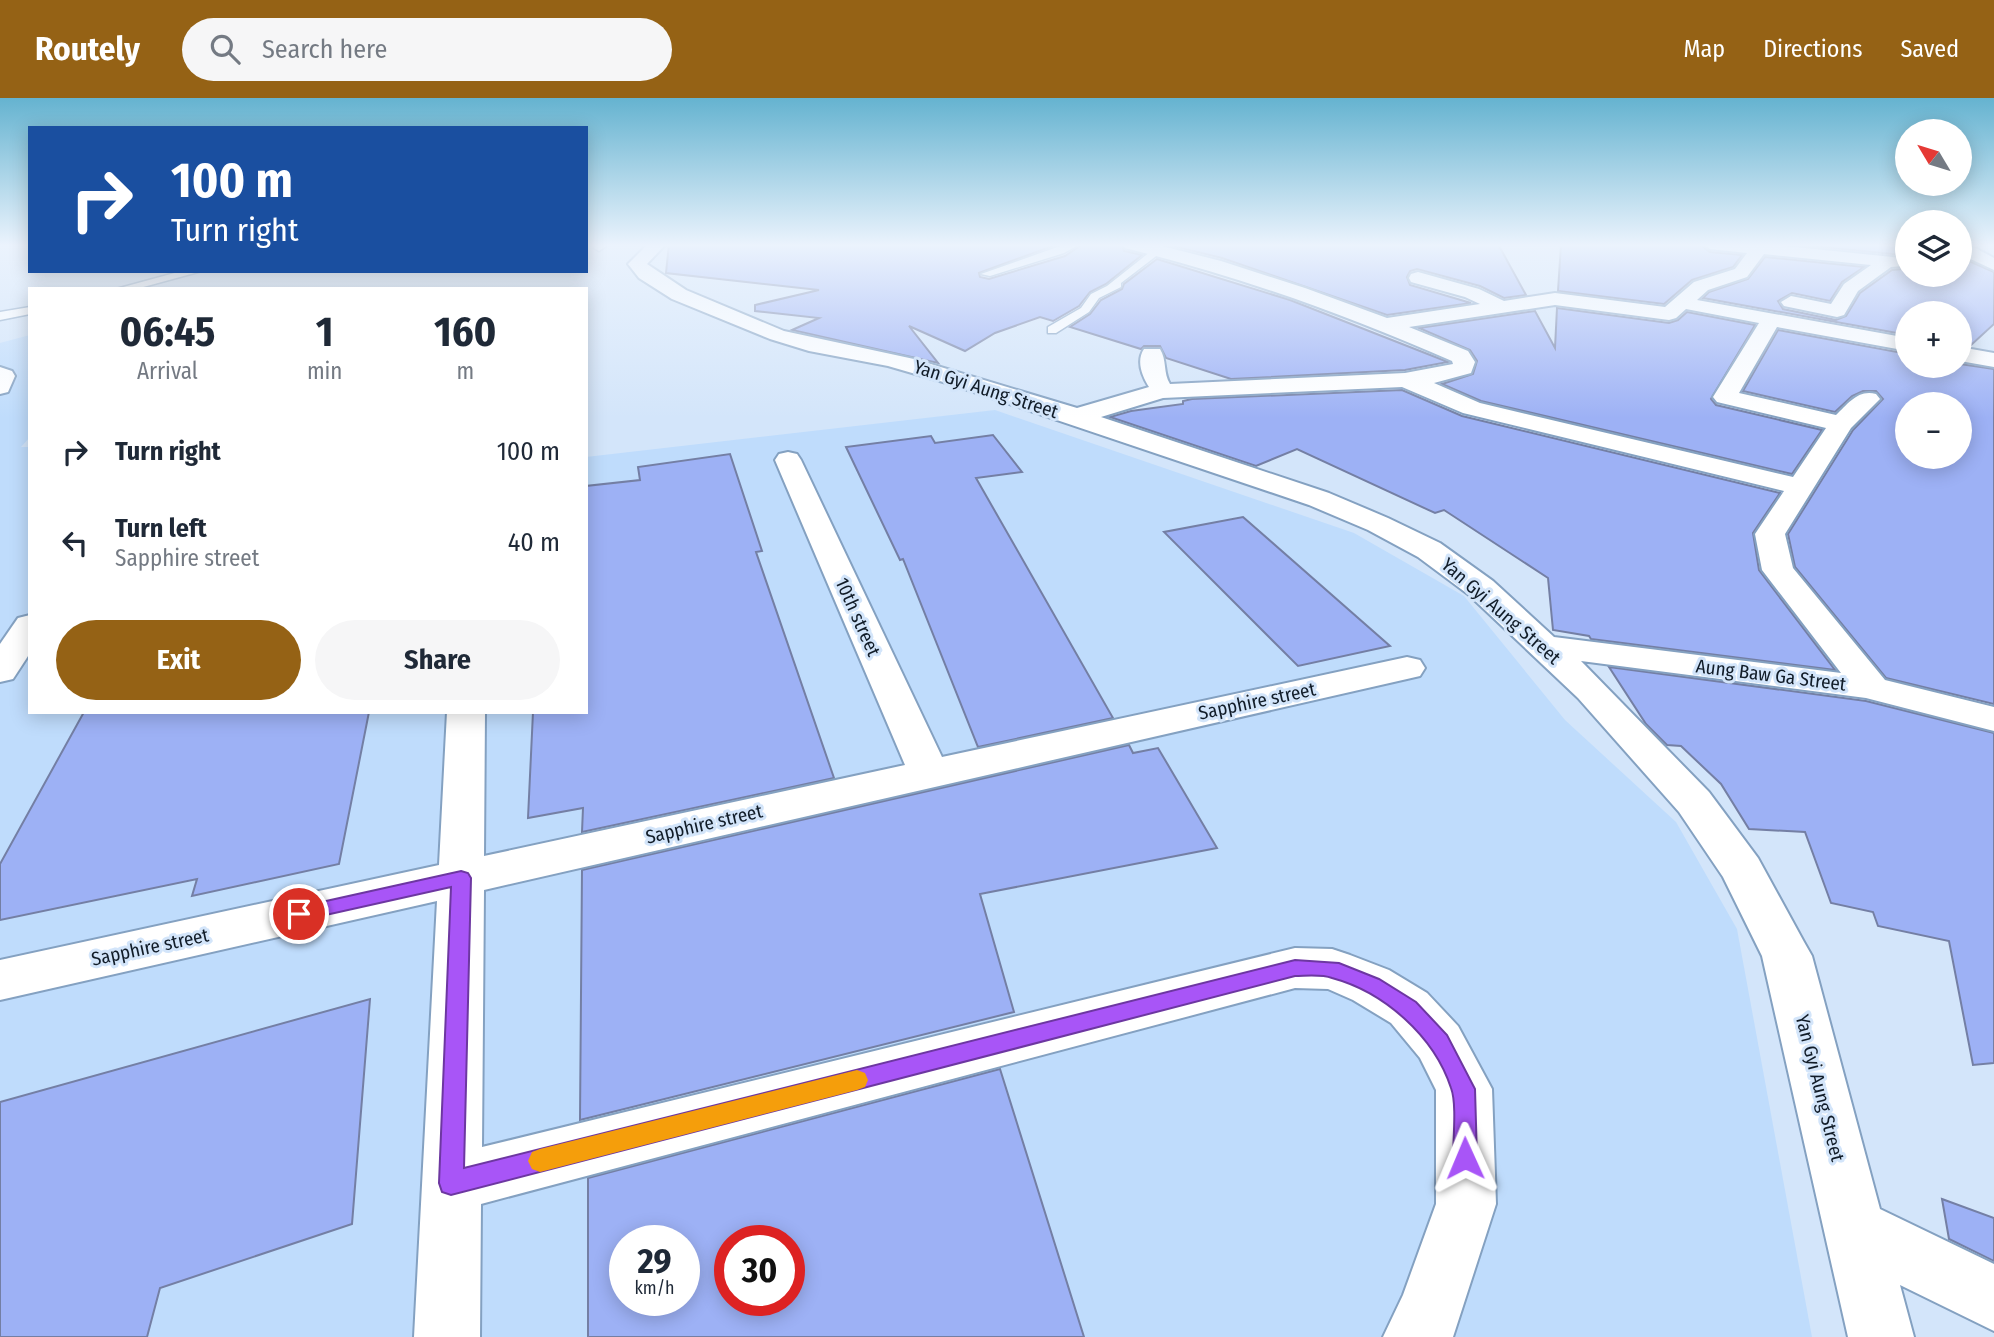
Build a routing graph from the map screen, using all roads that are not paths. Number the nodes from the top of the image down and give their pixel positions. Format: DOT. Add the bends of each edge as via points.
graph roads {
  1 [pos="698,302"];
  2 [pos="1091,302"];
  3 [pos="1324,302"];
  4 [pos="1490,302"];
  5 [pos="1532,302"];
  6 [pos="1575,302"];
  7 [pos="1842,302"];
  8 [pos="1683,303"];
  9 [pos="1499,306"];
  10 [pos="1770,309"];
  11 [pos="28,310"];
  12 [pos="0,316"];
  13 [pos="1389,324"];
  14 [pos="1052,330"];
  15 [pos="1895,342"];
  16 [pos="1152,354"];
  17 [pos="1972,356"];
  18 [pos="1994,360"];
  19 [pos="0,374"];
  20 [pos="1405,380"];
  21 [pos="0,387"];
  22 [pos="1163,391"];
  23 [pos="1868,399"];
  24 [pos="1075,417"];
  25 [pos="1841,424"];
  26 [pos="788,460"];
  27 [pos="1801,487"];
  28 [pos="28,628"];
  29 [pos="1545,646"];
  30 [pos="1408,668"];
  31 [pos="0,671"];
  32 [pos="1867,687"];
  33 [pos="466,714"];
  34 [pos="1994,719"];
  35 [pos="929,774"];
  36 [pos="461,878"];
  37 [pos="0,980"];
  38 [pos="451,1183"];
  39 [pos="1855,1229"];
  40 [pos="1994,1298"];
  41 [pos="447,1337"];
  42 [pos="1416,1337"];
  43 [pos="1881,1337"];
  1 -- 24 [label="street, Yan Gyi Aung Street" via="778,335 905,364"];
  2 -- 14 [label="lane"];
  3 -- 13 [label="street"];
  4 -- 9 [label="street"];
  5 -- 9 [label="street"];
  6 -- 8 [label="street" via="1666,315"];
  7 -- 10 [label="street" via="1837,310"];
  8 -- 10 [label="street"];
  9 -- 13 [label="street"];
  10 -- 15 [label="street"];
  10 -- 25 [label="street" via="1725,397"];
  11 -- 12 [label="lane"];
  13 -- 20 [label="street" via="1460,356 1464,362 1463,368 1448,373"];
  16 -- 22 [label="street" via="1153,375"];
  17 -- 18 [label="street"];
  19 -- 21 [label="street" via="4,376"];
  20 -- 22 [label="street"];
  20 -- 27 [label="street" via="1472,408"];
  22 -- 24 [label="street"];
  23 -- 25 [label="street"];
  24 -- 29 [label="street, Yan Gyi Aung Street" via="1319,499 1378,524 1429,550 1482,588"];
  25 -- 27 [label="street"];
  26 -- 35 [label="street, 10th street"];
  27 -- 32 [label="street" via="1770,534 1778,570 1867,681"];
  28 -- 31 [label="street"];
  29 -- 32 [label="street, Aung Baw Ga Street"];
  29 -- 39 [label="street, Yan Gyi Aung Street" via="1694,802 1742,870 1787,957"];
  30 -- 35 [label="street, Sapphire street"];
  32 -- 34 [label="street, Aung Baw Ga Street"];
  33 -- 36 [label="street"];
  35 -- 36 [label="street, Sapphire street"];
  36 -- 37 [label="street, Sapphire street"];
  36 -- 38 [label="street"];
  38 -- 41 [label="street"];
  38 -- 42 [label="street" via="1295,968 1332,969 1409,1008 1439,1042 1464,1089 1466,1204 1430,1313"];
  39 -- 40 [label="street"];
  39 -- 43 [label="street, Yan Gyi Aung Street"];
}
